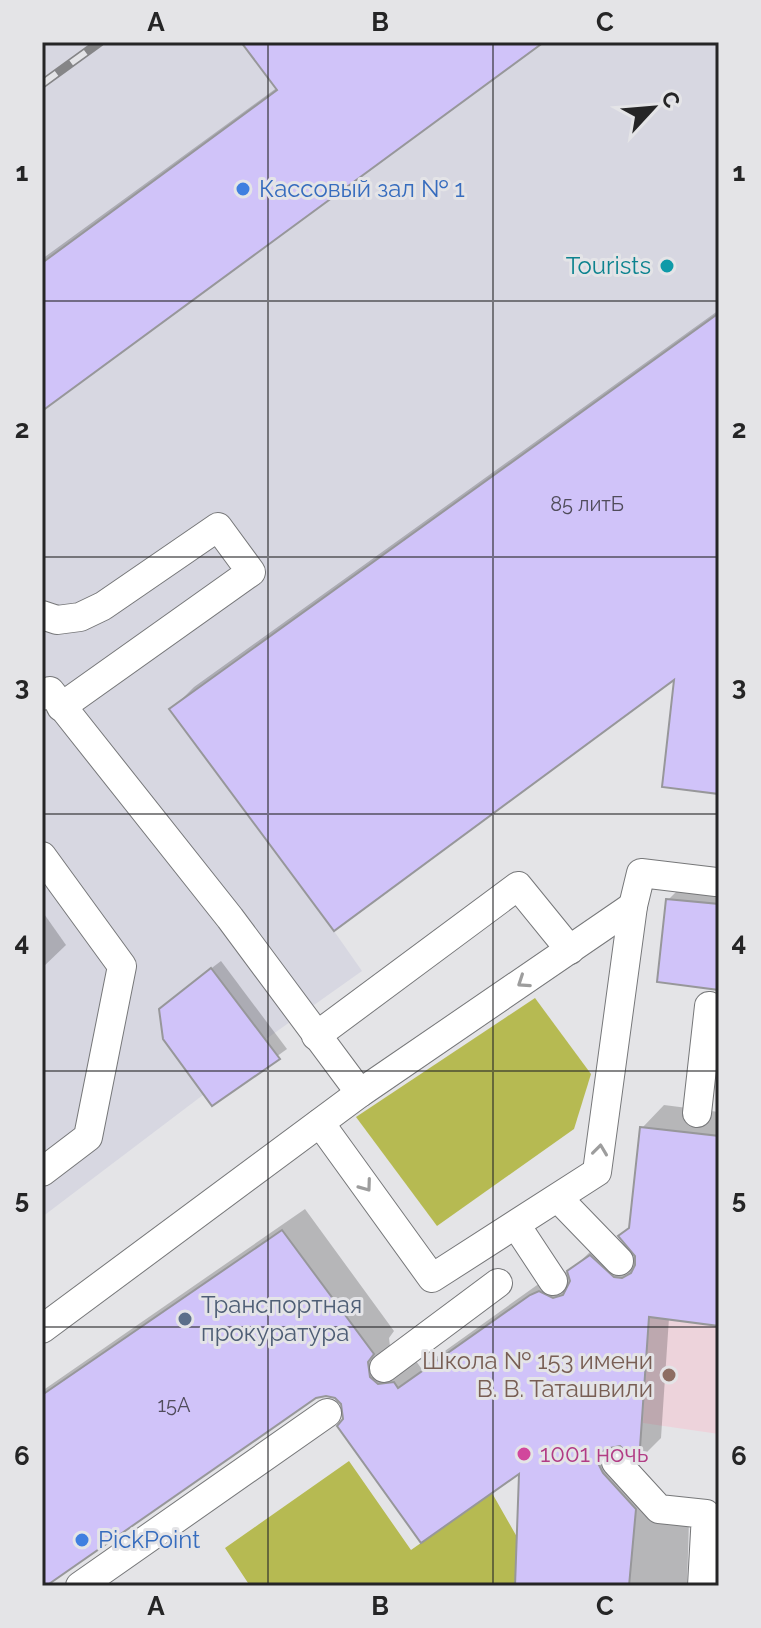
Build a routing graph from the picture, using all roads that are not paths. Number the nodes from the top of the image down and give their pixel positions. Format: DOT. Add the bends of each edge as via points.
graph roads {
  1 [pos="42,615"];
  2 [pos="52,702"];
  3 [pos="42,856"];
  4 [pos="716,882"];
  5 [pos="633,906"];
  6 [pos="570,950"];
  7 [pos="709,1006"];
  8 [pos="316,1036"];
  9 [pos="711,1064"];
  10 [pos="360,1093"];
  11 [pos="697,1113"];
  12 [pos="320,1123"];
  13 [pos="42,1172"];
  14 [pos="558,1198"];
  15 [pos="516,1225"];
  16 [pos="619,1261"];
  17 [pos="553,1281"];
  18 [pos="498,1283"];
  19 [pos="42,1329"];
  20 [pos="384,1368"];
  21 [pos="327,1413"];
  22 [pos="616,1462"];
  23 [pos="80,1586"];
  24 [pos="702,1586"];
  1 -- 2 [label="lane" via="57,620 80,617 103,606 218,527 251,572"];
  2 -- 8 [label="lane" via="230,918"];
  3 -- 13 [label="lane" via="122,966 88,1137"];
  4 -- 5 [label="lane" via="641,873"];
  5 -- 6 [label="lane"];
  14 -- 5 [label="lane, one-way" via="597,1172"];
  6 -- 8 [label="lane" via="518,886"];
  6 -- 10 [label="lane, one-way"];
  7 -- 9 [label="lane"];
  8 -- 10 [label="lane"];
  9 -- 11 [label="lane"];
  10 -- 12 [label="lane"];
  12 -- 15 [label="lane, one-way" via="432,1278"];
  12 -- 19 [label="lane"];
  14 -- 15 [label="lane"];
  14 -- 16 [label="lane"];
  15 -- 17 [label="lane"];
  18 -- 20 [label="lane"];
  21 -- 23 [label="lane"];
  22 -- 24 [label="lane" via="659,1509 706,1514"];
}
